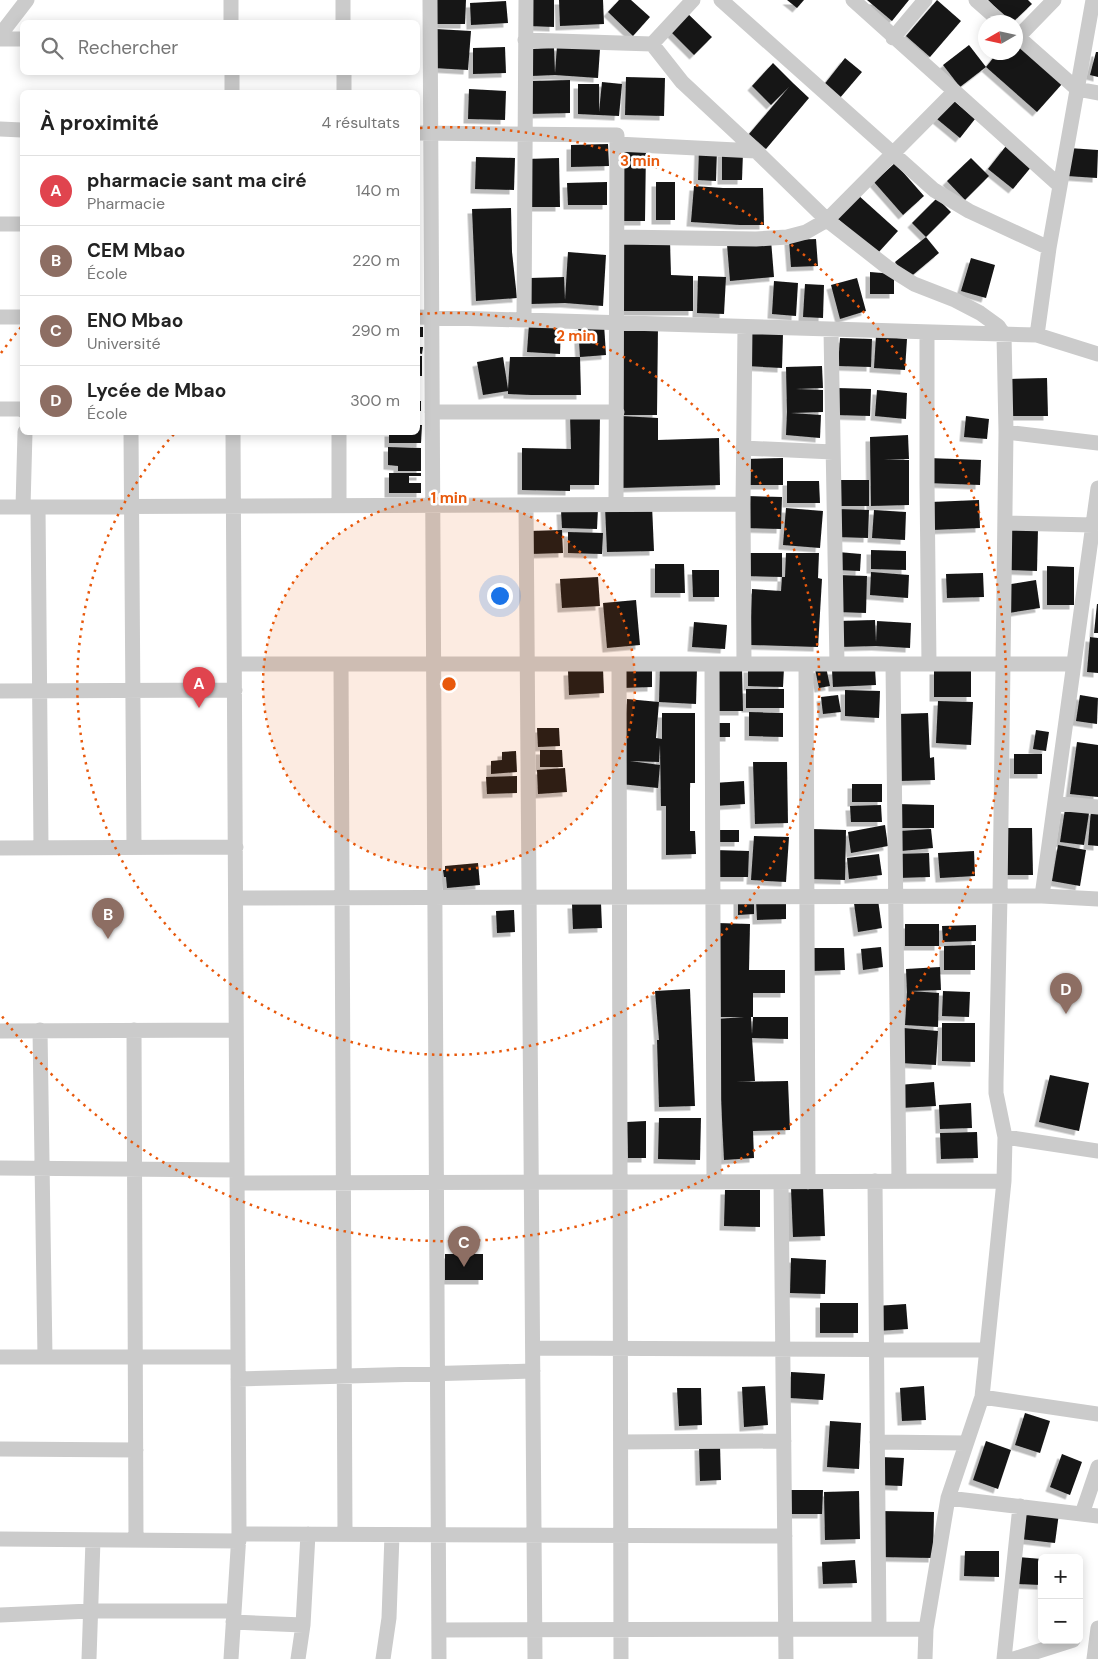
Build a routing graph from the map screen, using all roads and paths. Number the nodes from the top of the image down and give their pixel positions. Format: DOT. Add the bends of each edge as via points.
graph roads {
  1 [pos="27,0"];
  2 [pos="231,0"];
  3 [pos="343,0"];
  4 [pos="430,0"];
  5 [pos="526,0"];
  6 [pos="693,0"];
  7 [pos="721,0"];
  8 [pos="853,0"];
  9 [pos="925,0"];
  10 [pos="976,0"];
  11 [pos="1054,0"];
  12 [pos="1093,0"];
  13 [pos="994,15"];
  14 [pos="231,20"];
  15 [pos="343,20"];
  16 [pos="1023,30"];
  17 [pos="0,35"];
  18 [pos="893,38"];
  19 [pos="0,39"];
  20 [pos="20,39"];
  21 [pos="525,40"];
  22 [pos="1023,41"];
  23 [pos="652,44"];
  24 [pos="232,75"];
  25 [pos="344,75"];
  26 [pos="1077,89"];
  27 [pos="232,90"];
  28 [pos="344,90"];
  29 [pos="954,92"];
  30 [pos="1098,93"];
  31 [pos="0,129"];
  32 [pos="20,130"];
  33 [pos="424,133"];
  34 [pos="525,134"];
  35 [pos="617,144"];
  36 [pos="756,151"];
  37 [pos="892,154"];
  38 [pos="1060,186"];
  39 [pos="827,220"];
  40 [pos="0,224"];
  41 [pos="20,224"];
  42 [pos="424,226"];
  43 [pos="617,237"];
  44 [pos="1049,248"];
  45 [pos="0,317"];
  46 [pos="20,317"];
  47 [pos="424,317"];
  48 [pos="524,320"];
  49 [pos="617,323"];
  50 [pos="745,327"];
  51 [pos="831,330"];
  52 [pos="927,333"];
  53 [pos="1004,335"];
  54 [pos="1037,335"];
  55 [pos="1098,354"];
  56 [pos="0,409"];
  57 [pos="20,409"];
  58 [pos="432,412"];
  59 [pos="617,412"];
  60 [pos="1006,432"];
  61 [pos="25,435"];
  62 [pos="131,435"];
  63 [pos="233,435"];
  64 [pos="339,435"];
  65 [pos="1098,443"];
  66 [pos="743,448"];
  67 [pos="833,452"];
  68 [pos="1098,488"];
  69 [pos="526,504"];
  70 [pos="616,504"];
  71 [pos="743,504"];
  72 [pos="432,505"];
  73 [pos="132,506"];
  74 [pos="234,506"];
  75 [pos="339,506"];
  76 [pos="0,507"];
  77 [pos="30,507"];
  78 [pos="1004,523"];
  79 [pos="1093,525"];
  80 [pos="1093,561"];
  81 [pos="235,664"];
  82 [pos="341,664"];
  83 [pos="433,664"];
  84 [pos="527,664"];
  85 [pos="619,664"];
  86 [pos="712,664"];
  87 [pos="744,664"];
  88 [pos="806,664"];
  89 [pos="837,664"];
  90 [pos="893,664"];
  91 [pos="929,664"];
  92 [pos="1004,664"];
  93 [pos="1074,664"];
  94 [pos="235,690"];
  95 [pos="39,691"];
  96 [pos="133,691"];
  97 [pos="0,692"];
  98 [pos="1055,803"];
  99 [pos="1098,807"];
  100 [pos="134,847"];
  101 [pos="236,847"];
  102 [pos="0,848"];
  103 [pos="41,848"];
  104 [pos="1000,896"];
  105 [pos="1042,896"];
  106 [pos="529,897"];
  107 [pos="620,897"];
  108 [pos="713,897"];
  109 [pos="807,897"];
  110 [pos="895,897"];
  111 [pos="236,898"];
  112 [pos="342,898"];
  113 [pos="435,898"];
  114 [pos="1098,899"];
  115 [pos="0,1030"];
  116 [pos="40,1030"];
  117 [pos="134,1030"];
  118 [pos="236,1030"];
  119 [pos="1005,1137"];
  120 [pos="1098,1151"];
  121 [pos="0,1168"];
  122 [pos="42,1169"];
  123 [pos="135,1169"];
  124 [pos="237,1177"];
  125 [pos="875,1181"];
  126 [pos="899,1181"];
  127 [pos="1004,1181"];
  128 [pos="531,1182"];
  129 [pos="620,1182"];
  130 [pos="714,1182"];
  131 [pos="781,1182"];
  132 [pos="808,1182"];
  133 [pos="343,1183"];
  134 [pos="436,1183"];
  135 [pos="533,1348"];
  136 [pos="620,1348"];
  137 [pos="783,1349"];
  138 [pos="876,1350"];
  139 [pos="986,1350"];
  140 [pos="0,1357"];
  141 [pos="45,1357"];
  142 [pos="136,1357"];
  143 [pos="238,1357"];
  144 [pos="533,1371"];
  145 [pos="437,1373"];
  146 [pos="344,1376"];
  147 [pos="238,1379"];
  148 [pos="982,1397"];
  149 [pos="1098,1414"];
  150 [pos="784,1441"];
  151 [pos="621,1442"];
  152 [pos="877,1442"];
  153 [pos="966,1443"];
  154 [pos="0,1449"];
  155 [pos="136,1450"];
  156 [pos="1098,1467"];
  157 [pos="948,1498"];
  158 [pos="1020,1506"];
  159 [pos="1082,1514"];
  160 [pos="1098,1516"];
  161 [pos="308,1534"];
  162 [pos="345,1534"];
  163 [pos="392,1534"];
  164 [pos="438,1535"];
  165 [pos="534,1535"];
  166 [pos="621,1535"];
  167 [pos="785,1536"];
  168 [pos="239,1538"];
  169 [pos="0,1539"];
  170 [pos="93,1540"];
  171 [pos="136,1540"];
  172 [pos="90,1611"];
  173 [pos="0,1615"];
  174 [pos="234,1616"];
  175 [pos="303,1624"];
  176 [pos="879,1628"];
  177 [pos="1098,1628"];
  178 [pos="535,1629"];
  179 [pos="621,1629"];
  180 [pos="786,1629"];
  181 [pos="926,1629"];
  182 [pos="438,1630"];
  183 [pos="1098,1632"];
  184 [pos="1083,1637"];
  185 [pos="1060,1644"];
  186 [pos="89,1659"];
  187 [pos="231,1659"];
  188 [pos="298,1659"];
  189 [pos="383,1659"];
  190 [pos="439,1659"];
  191 [pos="535,1659"];
  192 [pos="621,1659"];
  193 [pos="786,1659"];
  194 [pos="925,1659"];
  195 [pos="1004,1659"];
  196 [pos="1014,1659"];
  197 [pos="1094,1659"];
  1 -- 17 [label="street"];
  2 -- 14 [label="street"];
  3 -- 15 [label="street"];
  4 -- 33 [label="street"];
  5 -- 21 [label="street"];
  6 -- 23 [label="street"];
  7 -- 37 [label="street"];
  8 -- 18 [label="street"];
  9 -- 18 [label="street"];
  10 -- 13 [label="street"];
  11 -- 16 [label="street"];
  12 -- 26 [label="street"];
  18 -- 29 [label="street"];
  19 -- 20 [label="street"];
  21 -- 23 [label="street"];
  21 -- 34 [label="street"];
  22 -- 26 [label="street"];
  23 -- 36 [label="street" via="682,82"];
  24 -- 27 [label="street"];
  25 -- 28 [label="street"];
  26 -- 30 [label="street"];
  26 -- 38 [label="street"];
  29 -- 37 [label="street"];
  29 -- 38 [label="street"];
  31 -- 32 [label="street"];
  33 -- 34 [label="street"];
  33 -- 42 [label="street"];
  34 -- 35 [label="street" via="617,135"];
  34 -- 48 [label="street"];
  35 -- 36 [label="street"];
  35 -- 43 [label="street"];
  36 -- 39 [label="street"];
  37 -- 39 [label="street"];
  37 -- 44 [label="street" via="949,200"];
  38 -- 44 [label="street"];
  39 -- 43 [label="street" via="806,232 787,237"];
  39 -- 53 [label="street" via="887,267 914,284 985,315"];
  40 -- 41 [label="street"];
  42 -- 47 [label="street"];
  43 -- 49 [label="street"];
  44 -- 54 [label="street"];
  45 -- 46 [label="street"];
  47 -- 48 [label="street"];
  47 -- 58 [label="street"];
  48 -- 49 [label="street"];
  49 -- 50 [label="street"];
  49 -- 59 [label="street"];
  50 -- 51 [label="street"];
  50 -- 66 [label="street"];
  51 -- 52 [label="street"];
  51 -- 67 [label="street"];
  52 -- 53 [label="street"];
  52 -- 91 [label="street"];
  53 -- 54 [label="street"];
  53 -- 60 [label="street"];
  54 -- 55 [label="street"];
  56 -- 57 [label="street"];
  58 -- 59 [label="street"];
  58 -- 72 [label="street"];
  59 -- 70 [label="street"];
  60 -- 65 [label="street"];
  60 -- 78 [label="street"];
  61 -- 77 [label="street"];
  62 -- 73 [label="street"];
  63 -- 74 [label="street"];
  64 -- 75 [label="street"];
  66 -- 67 [label="street"];
  66 -- 71 [label="street"];
  67 -- 89 [label="street"];
  68 -- 79 [label="street"];
  69 -- 70 [label="street"];
  69 -- 72 [label="street"];
  69 -- 84 [label="street"];
  70 -- 71 [label="street"];
  71 -- 87 [label="street"];
  72 -- 75 [label="street"];
  72 -- 83 [label="street"];
  73 -- 74 [label="street"];
  73 -- 77 [label="street"];
  73 -- 96 [label="street"];
  74 -- 75 [label="street"];
  74 -- 81 [label="street"];
  76 -- 77 [label="street"];
  77 -- 95 [label="street"];
  78 -- 79 [label="street"];
  78 -- 92 [label="street"];
  79 -- 80 [label="street"];
  80 -- 93 [label="street"];
  81 -- 82 [label="street"];
  81 -- 94 [label="street"];
  82 -- 83 [label="street"];
  82 -- 112 [label="street"];
  83 -- 84 [label="street"];
  83 -- 113 [label="street"];
  84 -- 85 [label="street"];
  84 -- 106 [label="street"];
  85 -- 86 [label="street"];
  85 -- 107 [label="street"];
  86 -- 87 [label="street"];
  86 -- 108 [label="street"];
  87 -- 88 [label="street"];
  88 -- 89 [label="street"];
  88 -- 109 [label="street"];
  89 -- 90 [label="street"];
  90 -- 91 [label="street"];
  90 -- 110 [label="street"];
  91 -- 92 [label="street"];
  92 -- 93 [label="street"];
  92 -- 104 [label="street"];
  93 -- 98 [label="street"];
  94 -- 96 [label="street"];
  94 -- 101 [label="street"];
  95 -- 96 [label="street"];
  95 -- 97 [label="street"];
  95 -- 103 [label="street"];
  96 -- 100 [label="street"];
  98 -- 99 [label="street"];
  98 -- 105 [label="street"];
  100 -- 101 [label="street"];
  100 -- 103 [label="street"];
  101 -- 111 [label="street"];
  102 -- 103 [label="street"];
  104 -- 105 [label="street"];
  104 -- 110 [label="street"];
  104 -- 119 [label="street" via="996,1093"];
  105 -- 114 [label="street"];
  106 -- 107 [label="street"];
  106 -- 113 [label="street"];
  106 -- 128 [label="street"];
  107 -- 108 [label="street"];
  107 -- 129 [label="street"];
  108 -- 109 [label="street"];
  108 -- 130 [label="street"];
  109 -- 110 [label="street"];
  109 -- 132 [label="street"];
  110 -- 126 [label="street"];
  111 -- 112 [label="street"];
  111 -- 118 [label="street"];
  112 -- 113 [label="street"];
  112 -- 133 [label="street"];
  113 -- 134 [label="street"];
  115 -- 116 [label="street"];
  116 -- 117 [label="street"];
  116 -- 122 [label="street"];
  117 -- 118 [label="street"];
  117 -- 123 [label="street"];
  118 -- 124 [label="street"];
  119 -- 120 [label="street"];
  119 -- 127 [label="street"];
  121 -- 122 [label="street"];
  122 -- 123 [label="street"];
  122 -- 141 [label="street"];
  123 -- 124 [label="street"];
  123 -- 142 [label="street"];
  124 -- 133 [label="street"];
  124 -- 143 [label="street"];
  125 -- 126 [label="street"];
  125 -- 132 [label="street"];
  125 -- 138 [label="street"];
  126 -- 127 [label="street"];
  127 -- 139 [label="street"];
  128 -- 129 [label="street"];
  128 -- 134 [label="street"];
  128 -- 135 [label="street"];
  129 -- 130 [label="street"];
  129 -- 136 [label="street"];
  130 -- 131 [label="street"];
  131 -- 132 [label="street"];
  131 -- 137 [label="street"];
  133 -- 134 [label="street"];
  133 -- 146 [label="street"];
  134 -- 145 [label="street"];
  135 -- 136 [label="street"];
  135 -- 144 [label="street"];
  136 -- 137 [label="street"];
  136 -- 151 [label="street"];
  137 -- 138 [label="street"];
  137 -- 150 [label="street"];
  138 -- 139 [label="street"];
  138 -- 152 [label="street"];
  139 -- 148 [label="street"];
  140 -- 141 [label="street"];
  141 -- 142 [label="street"];
  142 -- 143 [label="street"];
  142 -- 155 [label="street"];
  143 -- 147 [label="street"];
  144 -- 145 [label="street"];
  144 -- 165 [label="street"];
  145 -- 146 [label="street"];
  145 -- 164 [label="street"];
  146 -- 147 [label="street"];
  146 -- 162 [label="street"];
  147 -- 168 [label="street"];
  148 -- 149 [label="street"];
  148 -- 153 [label="street"];
  150 -- 151 [label="street"];
  150 -- 167 [label="street"];
  151 -- 166 [label="street"];
  152 -- 153 [label="street"];
  152 -- 176 [label="street"];
  153 -- 157 [label="street"];
  154 -- 155 [label="street"];
  155 -- 171 [label="street"];
  156 -- 159 [label="street"];
  157 -- 158 [label="street"];
  157 -- 181 [label="street"];
  158 -- 159 [label="street"];
  158 -- 195 [label="street"];
  159 -- 160 [label="street"];
  161 -- 162 [label="street"];
  161 -- 168 [label="street"];
  161 -- 175 [label="street"];
  162 -- 163 [label="street"];
  163 -- 164 [label="street"];
  163 -- 189 [label="street" via="389,1618"];
  164 -- 165 [label="street"];
  164 -- 182 [label="street"];
  165 -- 166 [label="street"];
  165 -- 178 [label="street"];
  166 -- 167 [label="street"];
  166 -- 179 [label="street"];
  167 -- 180 [label="street"];
  168 -- 171 [label="street"];
  168 -- 174 [label="street"];
  169 -- 170 [label="street"];
  170 -- 171 [label="street"];
  170 -- 172 [label="street"];
  172 -- 173 [label="street"];
  172 -- 174 [label="street"];
  172 -- 186 [label="street"];
  174 -- 175 [label="street"];
  174 -- 187 [label="street"];
  175 -- 188 [label="street"];
  176 -- 180 [label="street"];
  176 -- 181 [label="street"];
  177 -- 183 [label="street"];
  178 -- 179 [label="street"];
  178 -- 182 [label="street"];
  178 -- 191 [label="street"];
  179 -- 180 [label="street"];
  179 -- 192 [label="street"];
  180 -- 193 [label="street"];
  181 -- 194 [label="street"];
  182 -- 190 [label="street"];
  183 -- 184 [label="street"];
  183 -- 197 [label="street"];
  185 -- 196 [label="street"];
}
